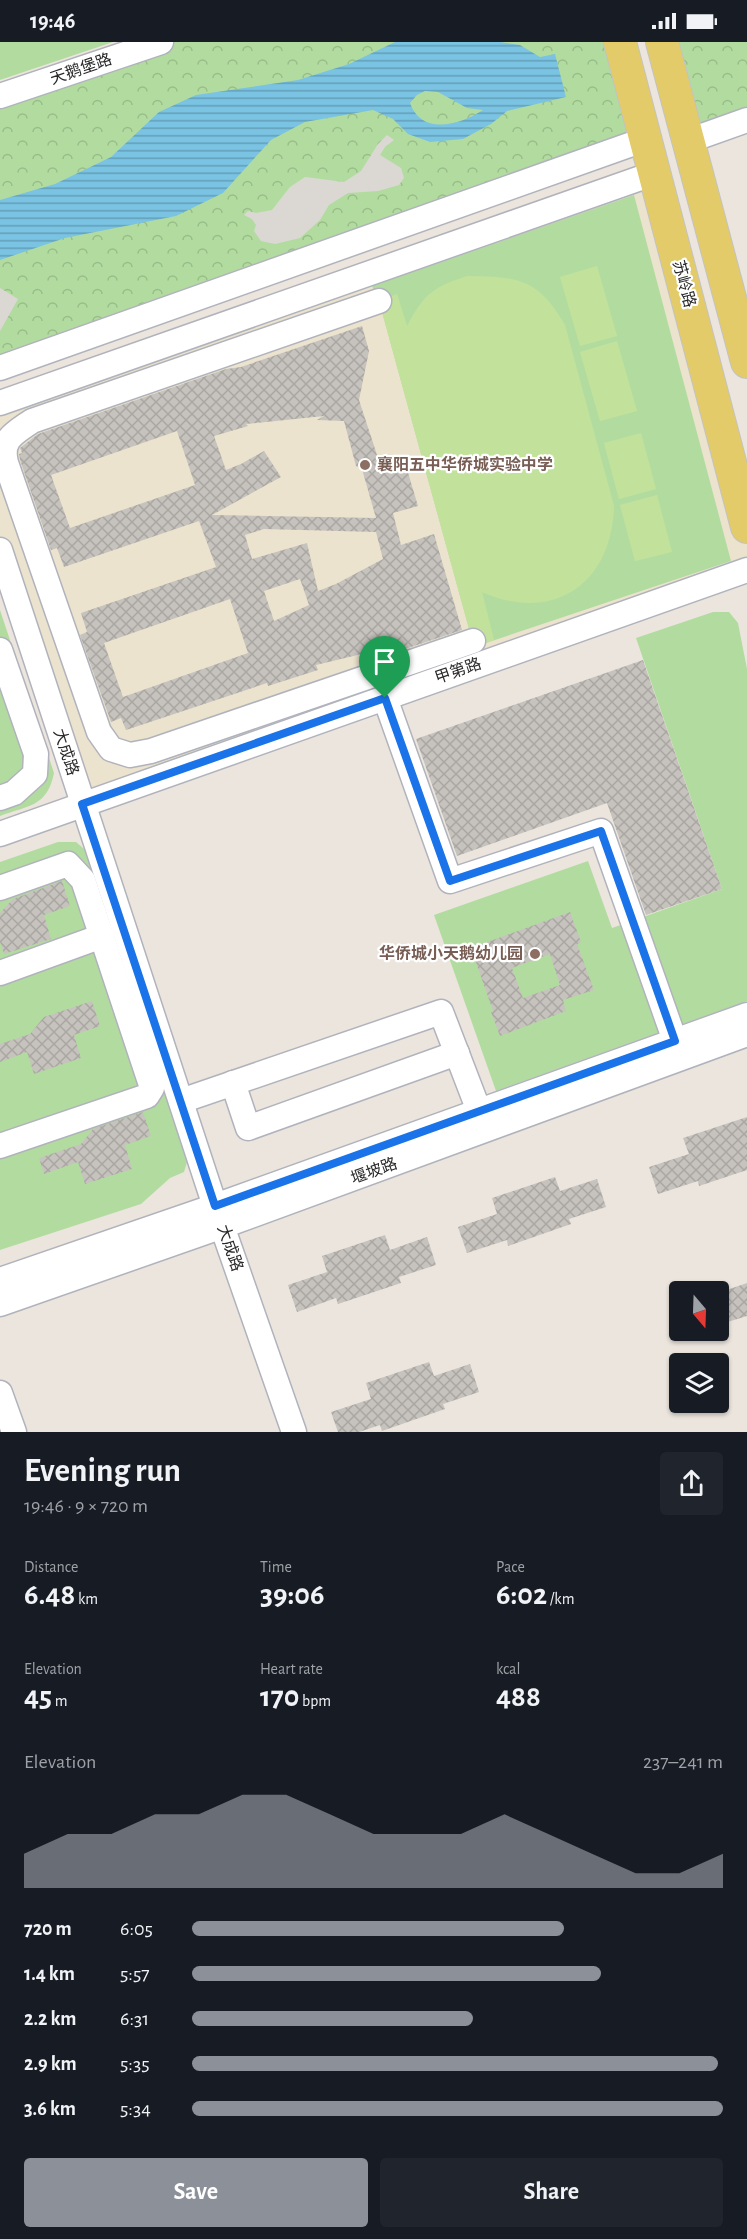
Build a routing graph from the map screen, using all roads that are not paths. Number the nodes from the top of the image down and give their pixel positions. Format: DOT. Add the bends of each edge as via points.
graph roads {
  1 [pos="161,42"];
  2 [pos="620,42"];
  3 [pos="662,42"];
  4 [pos="115,49"];
  5 [pos="0,96"];
  6 [pos="747,120"];
  7 [pos="646,139"];
  8 [pos="688,141"];
  9 [pos="655,173"];
  10 [pos="379,301"];
  11 [pos="747,362"];
  12 [pos="0,368"];
  13 [pos="0,403"];
  14 [pos="747,527"];
  15 [pos="0,550"];
  16 [pos="747,570"];
  17 [pos="56,607"];
  18 [pos="23,618"];
  19 [pos="472,641"];
  20 [pos="0,650"];
  21 [pos="385,698"];
  22 [pos="0,798"];
  23 [pos="82,804"];
  24 [pos="0,834"];
  25 [pos="0,888"];
  26 [pos="102,936"];
  27 [pos="0,973"];
  28 [pos="747,1015"];
  29 [pos="747,1034"];
  30 [pos="675,1041"];
  31 [pos="457,1053"];
  32 [pos="233,1083"];
  33 [pos="181,1101"];
  34 [pos="479,1111"];
  35 [pos="0,1146"];
  36 [pos="219,1216"];
  37 [pos="0,1281"];
  38 [pos="0,1304"];
  39 [pos="0,1393"];
  40 [pos="14,1432"];
  41 [pos="294,1432"];
  1 -- 4 [label="street, 天鹅堡路"];
  2 -- 7 [label="main road, 苏岭路"];
  3 -- 8 [label="main road"];
  4 -- 5 [label="street, 天鹅堡路"];
  6 -- 8 [label="street"];
  7 -- 9 [label="main road, 苏岭路"];
  7 -- 12 [label="street"];
  8 -- 11 [label="main road"];
  9 -- 13 [label="street"];
  9 -- 14 [label="main road, 苏岭路"];
  10 -- 17 [label="street" via="32,421 9,438 4,452 6,463"];
  15 -- 18 [label="street, 大成路"];
  16 -- 21 [label="street, 甲第路"];
  17 -- 18 [label="street"];
  17 -- 19 [label="street" via="99,732 111,749 130,754 151,751"];
  18 -- 23 [label="street, 大成路"];
  20 -- 22 [label="street" via="36,754 35,774 14,793"];
  21 -- 23 [label="street, 甲第路"];
  21 -- 30 [label="street" via="450,881 601,831"];
  23 -- 24 [label="street, 甲第路"];
  23 -- 33 [label="street, 大成路"];
  25 -- 26 [label="street" via="68,864 83,880"];
  26 -- 27 [label="street"];
  26 -- 35 [label="street" via="152,1088 147,1096"];
  28 -- 30 [label="street, 堰坡路"];
  29 -- 36 [label="street, 堰坡路"];
  30 -- 34 [label="street, 堰坡路"];
  31 -- 32 [label="street" via="441,1012"];
  31 -- 32 [label="street" via="248,1128"];
  31 -- 34 [label="street"];
  32 -- 33 [label="street"];
  33 -- 36 [label="street, 大成路"];
  34 -- 36 [label="street, 堰坡路"];
  36 -- 37 [label="street, 堰坡路"];
  36 -- 38 [label="street, 堰坡路"];
  36 -- 41 [label="street, 大成路"];
  39 -- 40 [label="street"];
}
